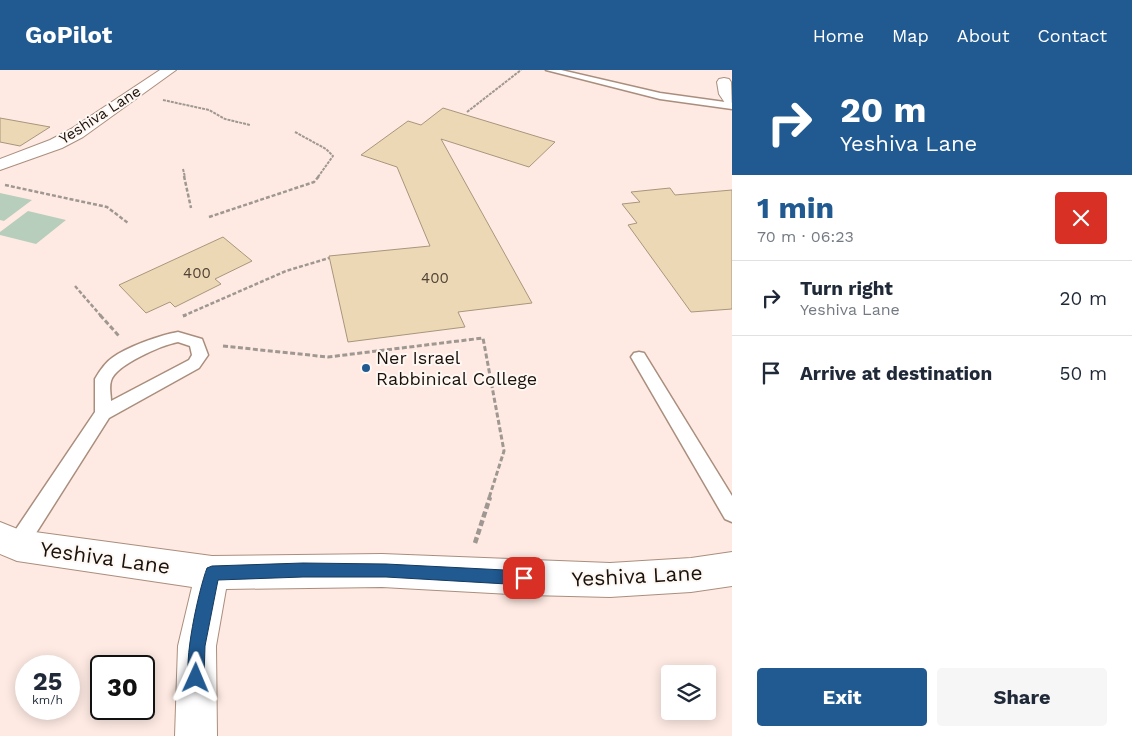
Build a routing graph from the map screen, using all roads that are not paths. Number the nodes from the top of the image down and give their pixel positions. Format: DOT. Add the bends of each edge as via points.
graph roads {
  1 [pos="169,70"];
  2 [pos="550,70"];
  3 [pos="724,82"];
  4 [pos="732,104"];
  5 [pos="0,165"];
  6 [pos="639,358"];
  7 [pos="103,413"];
  8 [pos="732,513"];
  9 [pos="9,541"];
  10 [pos="732,569"];
  11 [pos="212,573"];
  12 [pos="196,736"];
  1 -- 5 [label="street, Yeshiva Lane" via="77,133"];
  2 -- 4 [label="lane" via="660,96"];
  3 -- 4 [label="street"];
  6 -- 8 [label="lane"];
  7 -- 7 [label="lane" via="194,364 200,356 197,343 178,337 166,339 117,362 103,379"];
  7 -- 9 [label="lane"];
  9 -- 11 [label="street, Yeshiva Lane" via="71,554"];
  10 -- 11 [label="street, Yeshiva Lane" via="698,576 601,582 386,570"];
  11 -- 12 [label="street" via="197,646"];
}
